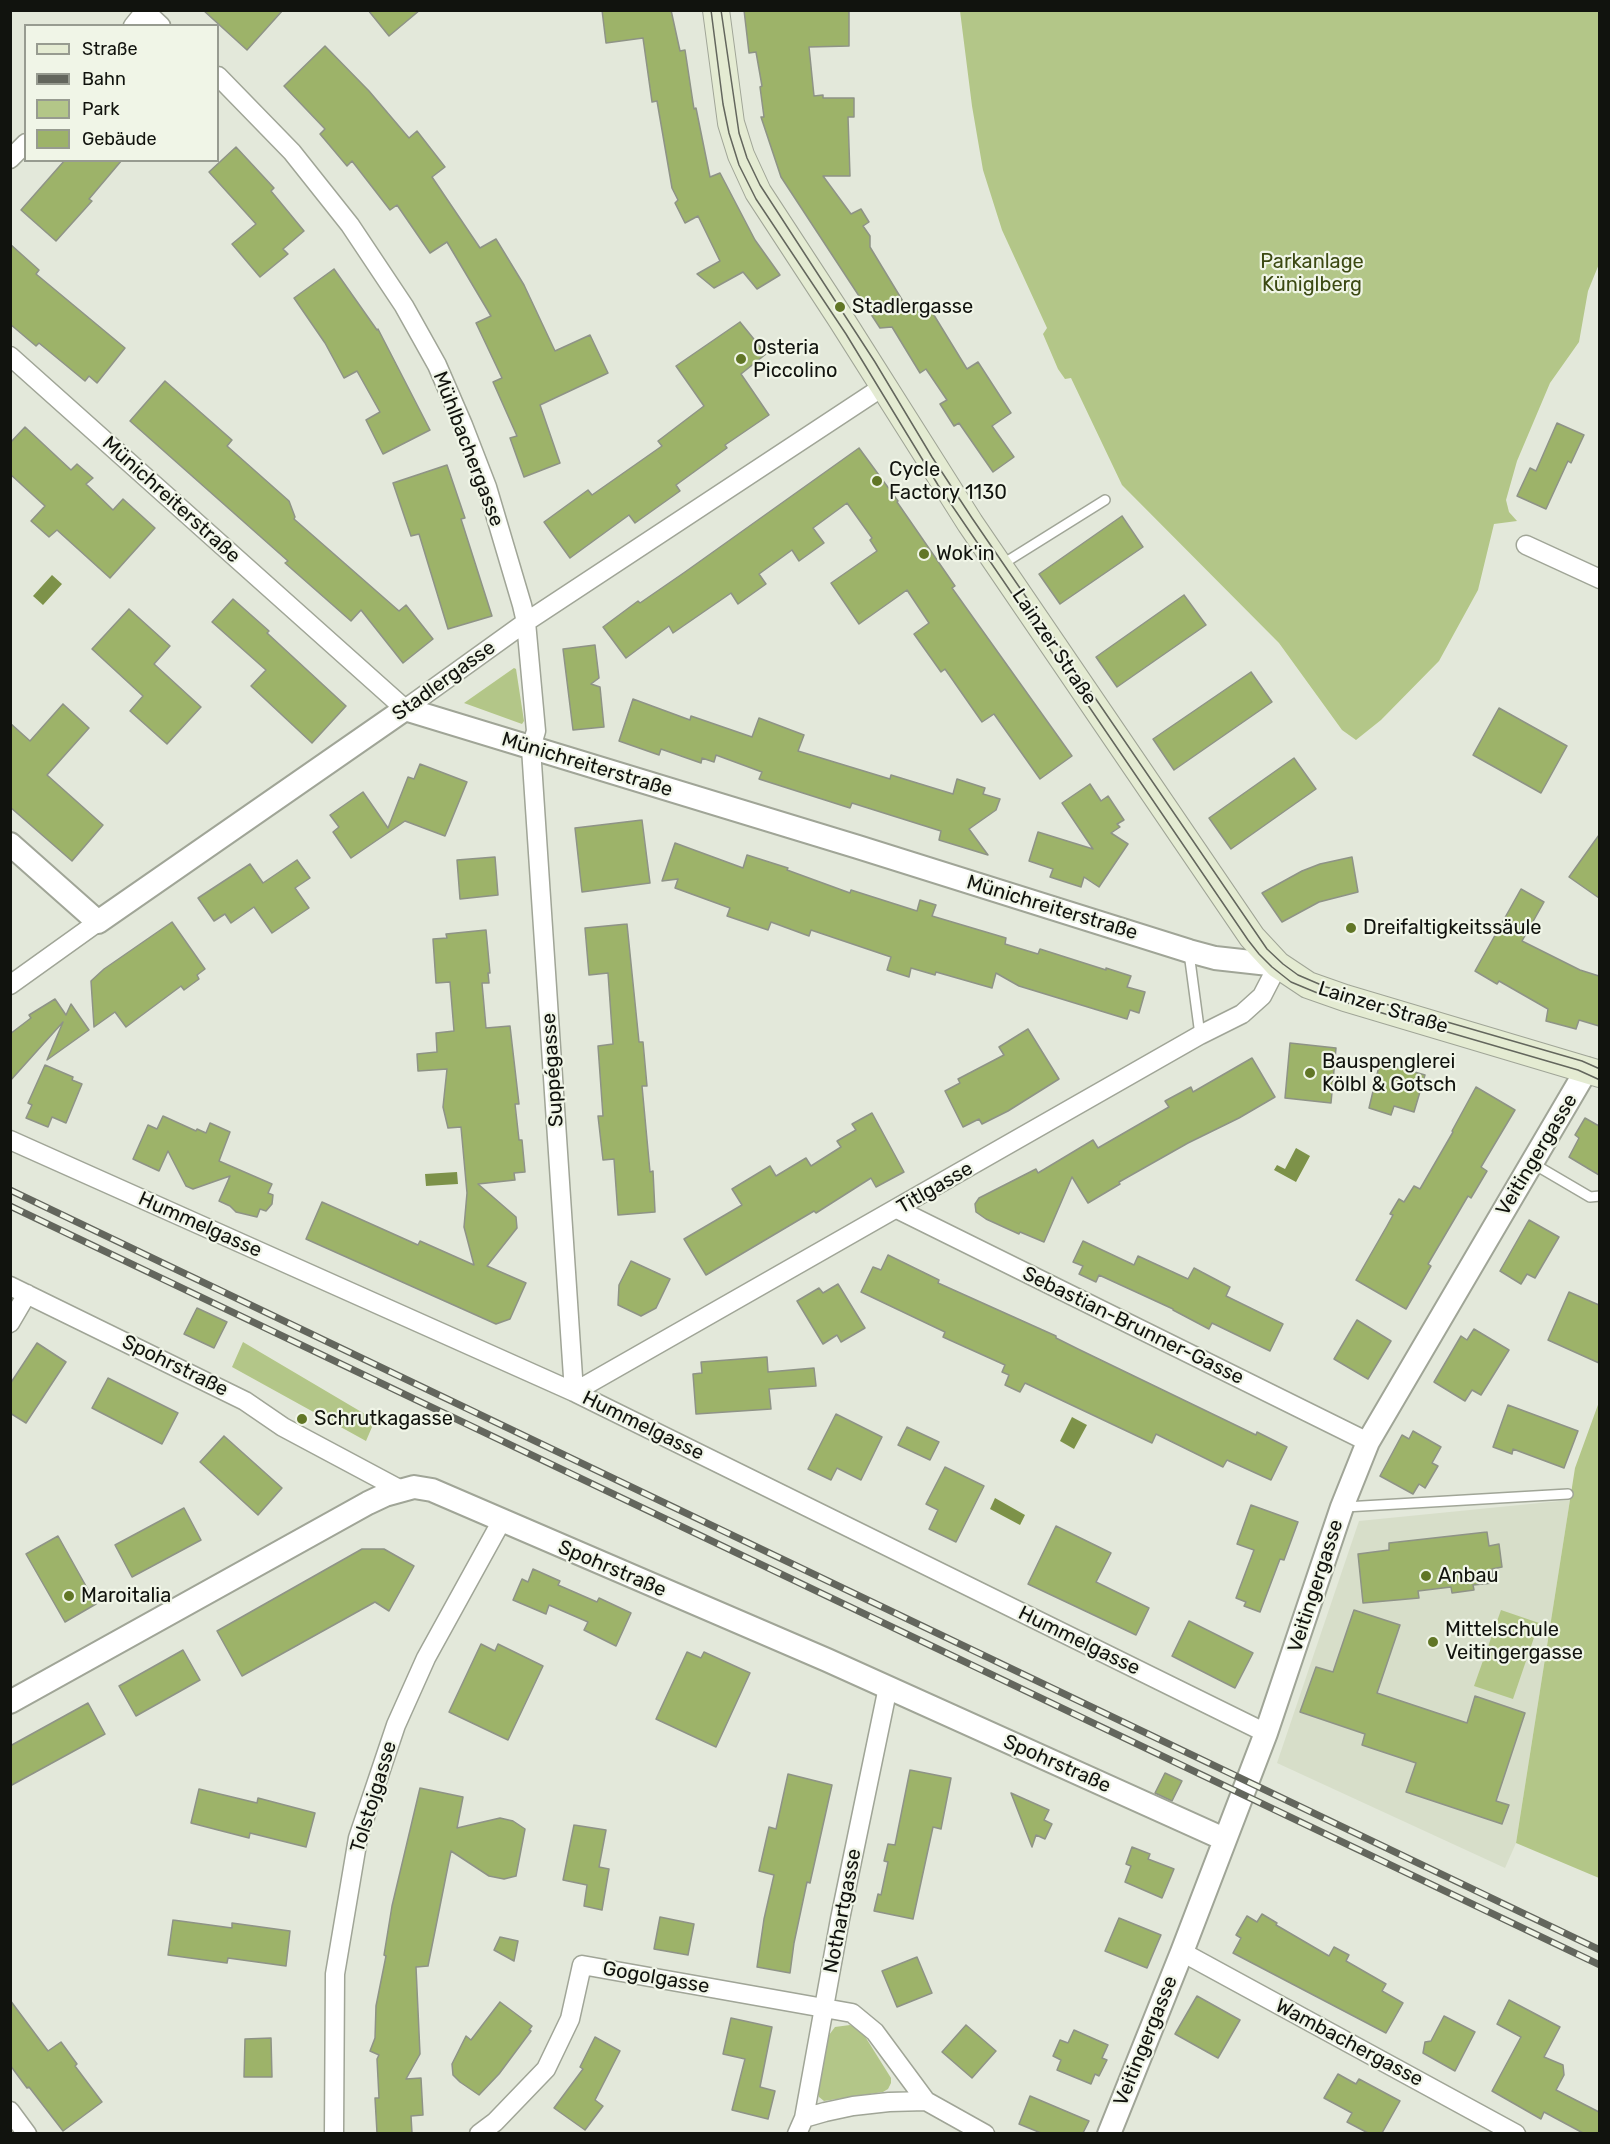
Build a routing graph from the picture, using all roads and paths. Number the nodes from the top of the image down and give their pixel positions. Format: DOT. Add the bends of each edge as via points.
graph roads {
  1 [pos="717,10"];
  2 [pos="145,11"];
  3 [pos="135,24"];
  4 [pos="159,24"];
  5 [pos="219,77"];
  6 [pos="24,145"];
  7 [pos="10,159"];
  8 [pos="10,356"];
  9 [pos="884,386"];
  10 [pos="1105,501"];
  11 [pos="1526,545"];
  12 [pos="999,566"];
  13 [pos="1599,579"];
  14 [pos="526,622"];
  15 [pos="405,709"];
  16 [pos="531,748"];
  17 [pos="10,844"];
  18 [pos="98,921"];
  19 [pos="1189,951"];
  20 [pos="1278,966"];
  21 [pos="10,985"];
  22 [pos="1200,1035"];
  23 [pos="1593,1071"];
  24 [pos="10,1140"];
  25 [pos="1532,1163"];
  26 [pos="1599,1196"];
  27 [pos="897,1209"];
  28 [pos="19,1290"];
  29 [pos="10,1323"];
  30 [pos="574,1392"];
  31 [pos="1368,1442"];
  32 [pos="401,1490"];
  33 [pos="1568,1494"];
  34 [pos="1342,1507"];
  35 [pos="501,1522"];
  36 [pos="888,1687"];
  37 [pos="10,1702"];
  38 [pos="1266,1733"];
  39 [pos="1224,1839"];
  40 [pos="1182,1952"];
  41 [pos="825,2007"];
  42 [pos="926,2101"];
  43 [pos="10,2111"];
  44 [pos="800,2126"];
  45 [pos="27,2133"];
  46 [pos="333,2133"];
  47 [pos="479,2133"];
  48 [pos="985,2133"];
  49 [pos="1109,2133"];
  50 [pos="1516,2133"];
  1 -- 9 [label="main road, Lainzer Straße" via="731,123 750,177"];
  2 -- 3 [label="street"];
  2 -- 4 [label="street"];
  5 -- 14 [label="street, Mühlbachergasse" via="292,152 350,225 404,306 464,425 487,487"];
  6 -- 7 [label="street"];
  8 -- 15 [label="street, Münichreiterstraße"];
  9 -- 12 [label="main road, Lainzer Straße"];
  9 -- 14 [label="street, Stadlergasse"];
  10 -- 12 [label="lane"];
  11 -- 13 [label="street"];
  12 -- 20 [label="main road, Lainzer Straße" via="1251,936"];
  14 -- 15 [label="street, Stadlergasse"];
  14 -- 16 [label="street, Mühlbachergasse" via="536,731"];
  15 -- 16 [label="street, Münichreiterstraße"];
  15 -- 18 [label="street, Stadlergasse"];
  16 -- 19 [label="street, Münichreiterstraße"];
  16 -- 30 [label="street, Suppégasse"];
  17 -- 18 [label="street"];
  18 -- 21 [label="street, Stadlergasse"];
  19 -- 20 [label="street, Münichreiterstraße"];
  19 -- 22 [label="lane"];
  20 -- 22 [label="street, Titlgasse" via="1262,996 1242,1014"];
  20 -- 23 [label="main road, Lainzer Straße" via="1308,985 1345,998"];
  22 -- 27 [label="street, Titlgasse"];
  23 -- 25 [label="street, Veitingergasse"];
  24 -- 30 [label="street, Hummelgasse"];
  25 -- 26 [label="lane" via="1590,1197"];
  25 -- 31 [label="street, Veitingergasse"];
  27 -- 30 [label="street, Titlgasse"];
  27 -- 31 [label="street, Sebastian-Brunner-Gasse"];
  28 -- 29 [label="street"];
  28 -- 32 [label="street, Spohrstraße" via="245,1401 283,1427"];
  30 -- 38 [label="street, Hummelgasse"];
  31 -- 34 [label="street, Veitingergasse"];
  32 -- 35 [label="street, Spohrstraße" via="414,1487 432,1491"];
  32 -- 37 [label="street" via="357,1509"];
  33 -- 34 [label="lane"];
  34 -- 38 [label="street, Veitingergasse"];
  35 -- 36 [label="street, Spohrstraße"];
  35 -- 46 [label="street, Tolstojgasse" via="426,1658 396,1725 358,1838 335,1974"];
  36 -- 39 [label="street, Spohrstraße"];
  36 -- 41 [label="street, Nothartgasse"];
  38 -- 39 [label="street, Veitingergasse"];
  39 -- 40 [label="street, Veitingergasse"];
  40 -- 49 [label="street, Veitingergasse"];
  40 -- 50 [label="street, Wambachergasse"];
  41 -- 42 [label="street, Gogolgasse" via="852,2013 866,2023"];
  41 -- 44 [label="street, Nothartgasse"];
  41 -- 47 [label="street, Gogolgasse" via="582,1965 570,2019 546,2069 495,2122"];
  42 -- 44 [label="street" via="853,2106 825,2112"];
  42 -- 48 [label="street"];
  43 -- 45 [label="street"];
}
